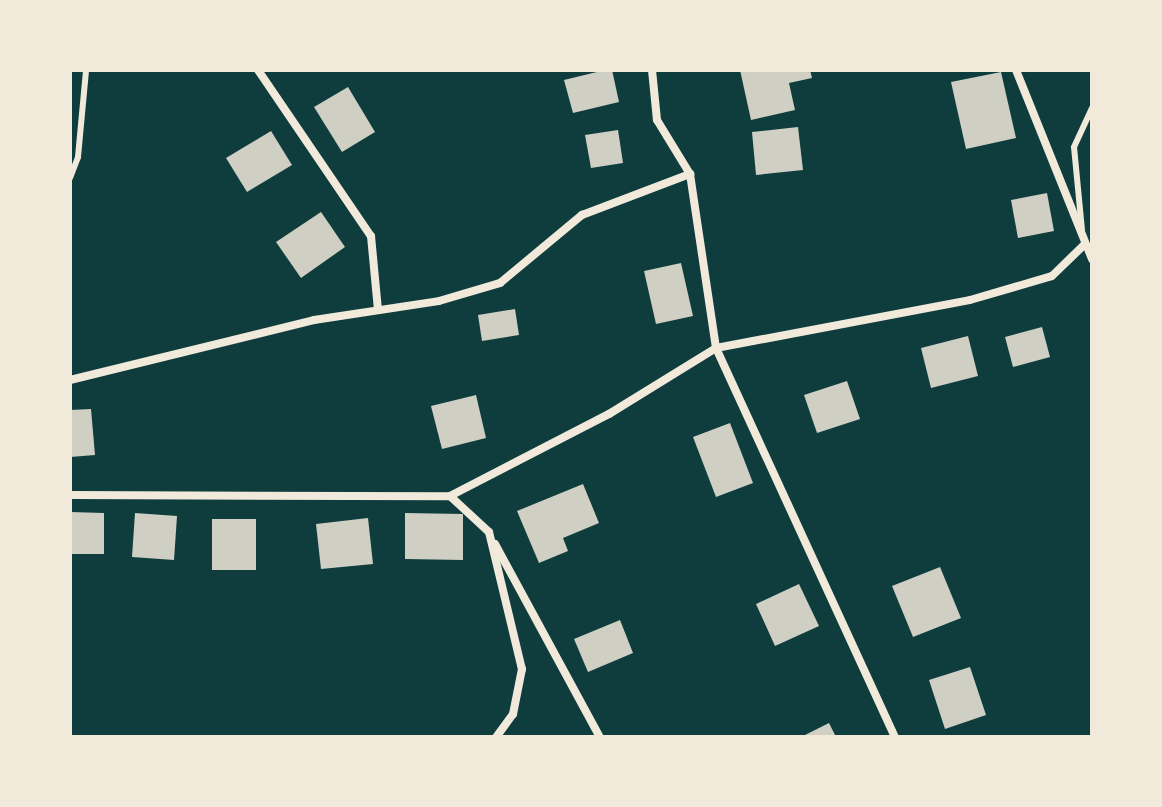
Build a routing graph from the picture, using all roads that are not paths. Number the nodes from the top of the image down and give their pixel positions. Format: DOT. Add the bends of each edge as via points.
graph roads {
  1 [pos="86,70"];
  2 [pos="258,70"];
  3 [pos="652,70"];
  4 [pos="1016,70"];
  5 [pos="1092,108"];
  6 [pos="690,174"];
  7 [pos="70,178"];
  8 [pos="1084,245"];
  9 [pos="1092,259"];
  10 [pos="378,310"];
  11 [pos="716,348"];
  12 [pos="70,380"];
  13 [pos="70,495"];
  14 [pos="450,496"];
  15 [pos="489,532"];
  16 [pos="496,737"];
  17 [pos="600,737"];
  18 [pos="895,737"];
  1 -- 7 [label="lane" via="78,157"];
  2 -- 10 [label="street" via="371,236"];
  3 -- 6 [label="street" via="657,120"];
  4 -- 8 [label="street"];
  5 -- 8 [label="lane" via="1074,147"];
  6 -- 10 [label="street" via="582,215 500,283 439,301"];
  6 -- 11 [label="street"];
  8 -- 9 [label="street"];
  8 -- 11 [label="street" via="1052,276 970,300"];
  10 -- 12 [label="street" via="314,320"];
  11 -- 14 [label="street" via="609,414"];
  11 -- 18 [label="street"];
  13 -- 14 [label="street"];
  14 -- 15 [label="street"];
  15 -- 16 [label="street" via="522,669 513,714"];
  15 -- 17 [label="street"];
}
